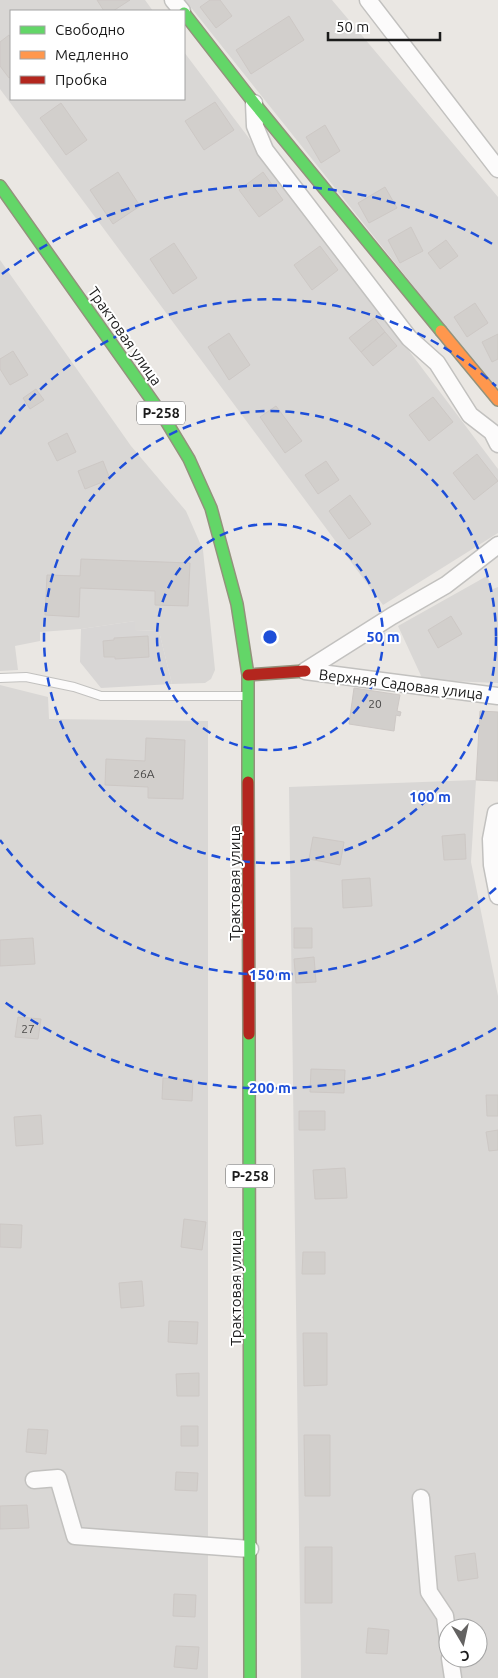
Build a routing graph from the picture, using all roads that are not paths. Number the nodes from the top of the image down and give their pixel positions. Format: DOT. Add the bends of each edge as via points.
graph roads {
  1 [pos="173,0"];
  2 [pos="368,0"];
  3 [pos="181,10"];
  4 [pos="185,15"];
  5 [pos="254,103"];
  6 [pos="498,169"];
  7 [pos="0,186"];
  8 [pos="498,400"];
  9 [pos="498,444"];
  10 [pos="498,545"];
  11 [pos="305,672"];
  12 [pos="248,675"];
  13 [pos="0,678"];
  14 [pos="248,696"];
  15 [pos="498,696"];
  16 [pos="498,812"];
  17 [pos="498,896"];
  18 [pos="34,1480"];
  19 [pos="421,1498"];
  20 [pos="250,1549"];
  21 [pos="445,1618"];
  22 [pos="250,1678"];
  1 -- 3 [label="street"];
  2 -- 6 [label="street"];
  4 -- 5 [label="main road"];
  5 -- 8 [label="main road"];
  5 -- 9 [label="street" via="255,126 265,150 409,338 437,363 470,415 492,432"];
  7 -- 12 [label="main road, Трактовая улица / Р-258" via="163,416 189,459 211,508 238,604"];
  10 -- 11 [label="street" via="446,585"];
  11 -- 12 [label="main road"];
  11 -- 15 [label="street, Верхняя Садовая улица"];
  12 -- 14 [label="main road, Трактовая улица / Р-258"];
  13 -- 14 [label="lane" via="26,676 101,696"];
  14 -- 20 [label="main road, Трактовая улица / Р-258"];
  16 -- 17 [label="street" via="491,839"];
  18 -- 20 [label="street" via="58,1478 75,1536"];
  19 -- 21 [label="street" via="429,1592"];
  20 -- 22 [label="main road, Трактовая улица / Р-258"];
}
